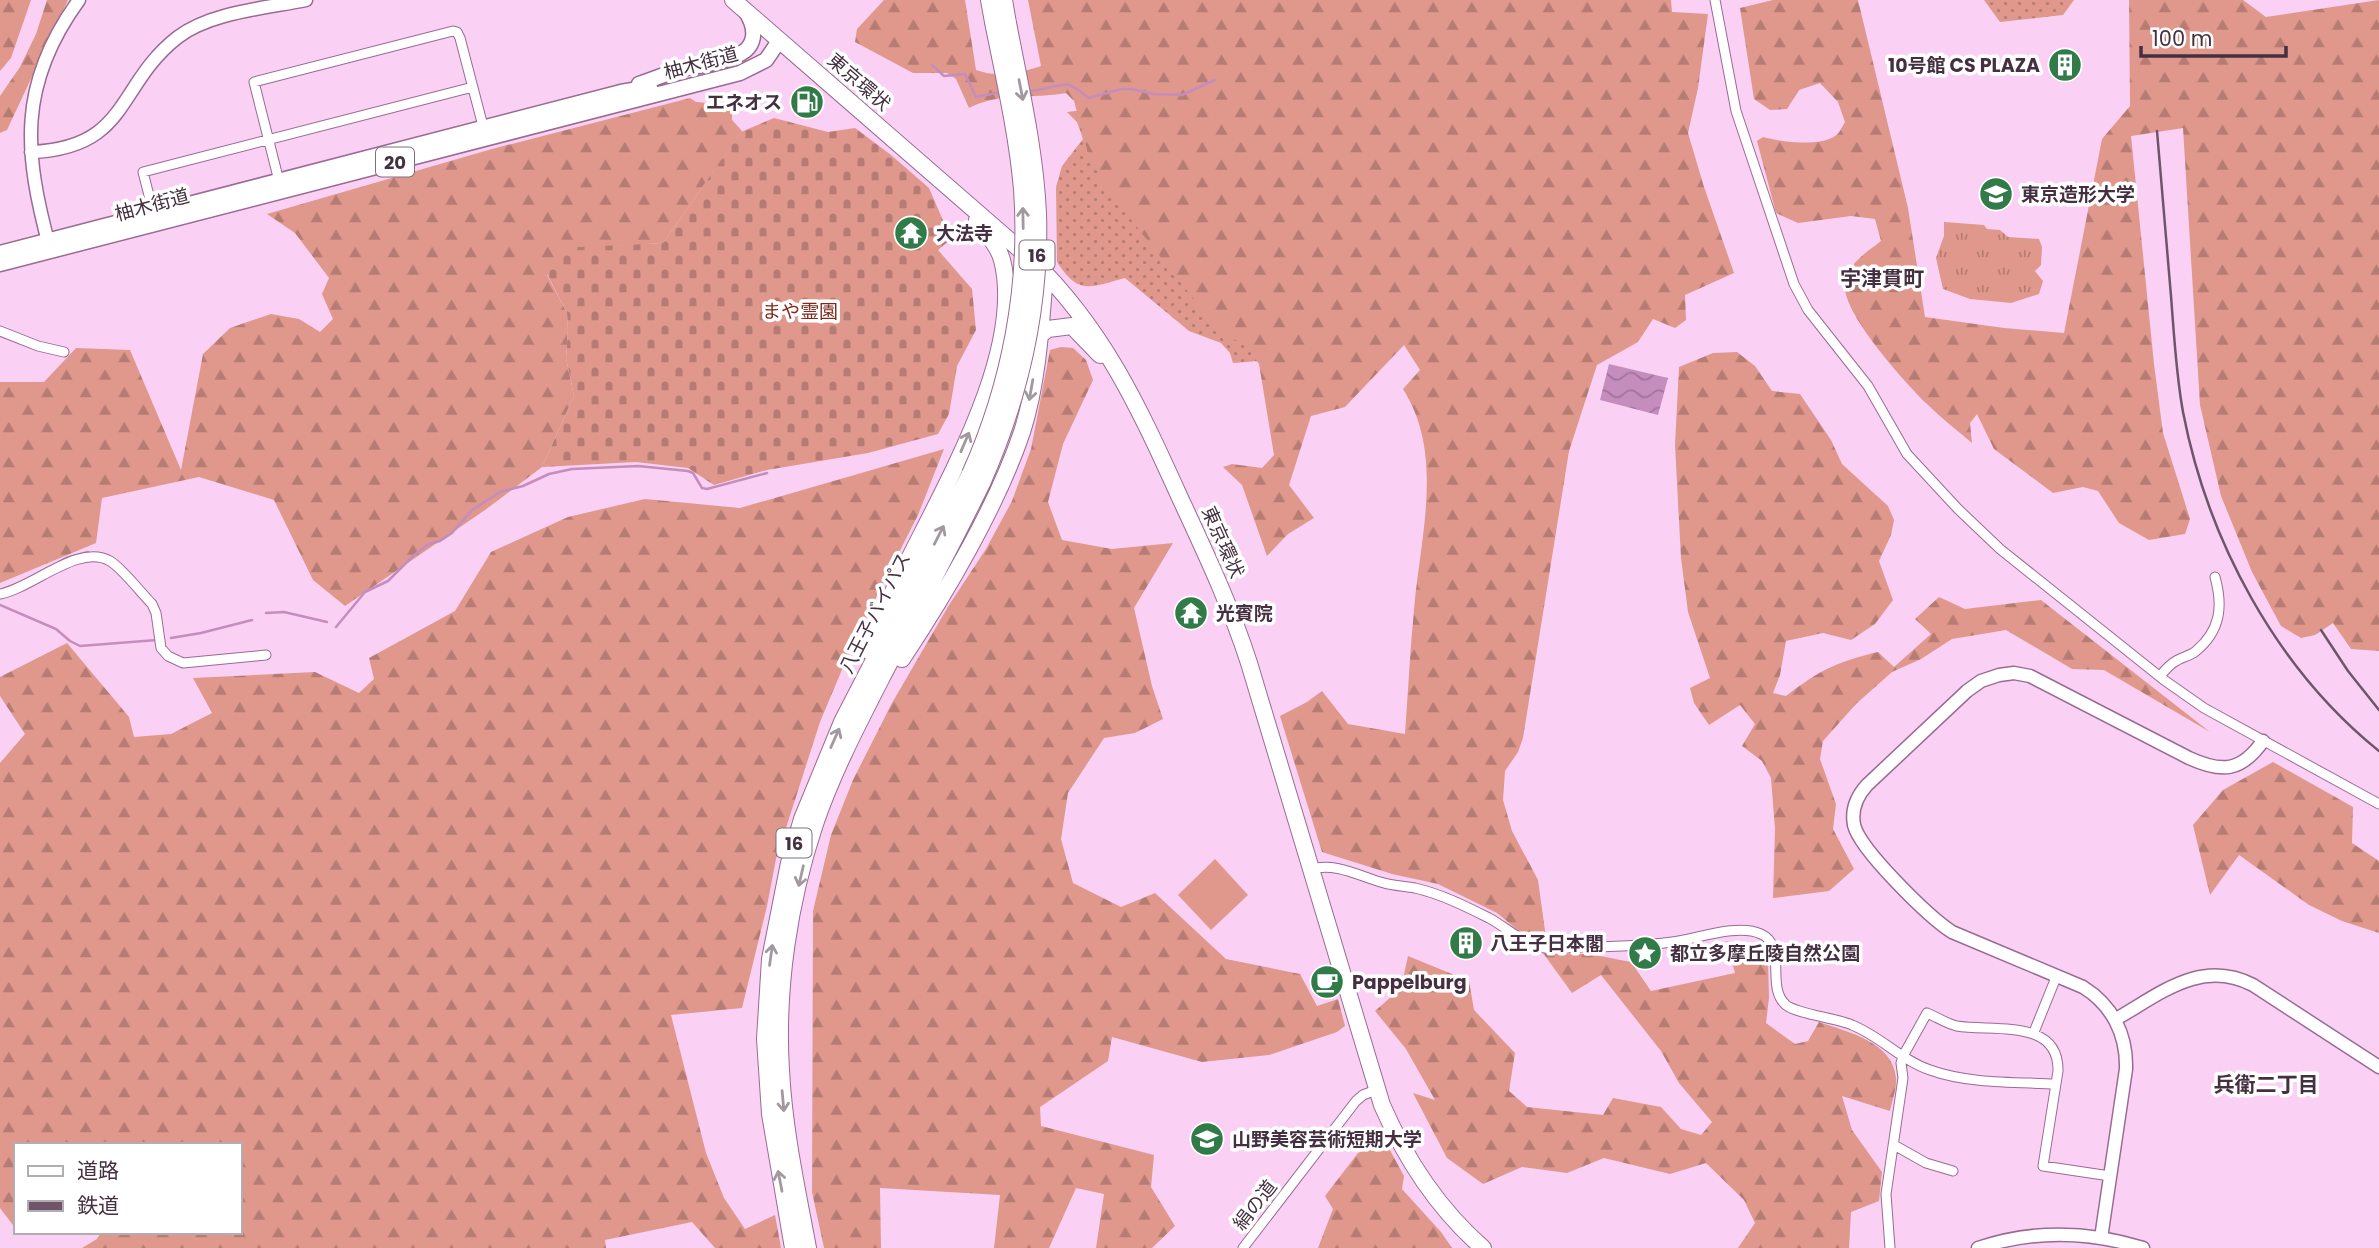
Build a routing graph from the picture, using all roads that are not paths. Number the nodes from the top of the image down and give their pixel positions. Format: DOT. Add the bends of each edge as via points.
graph roads {
  1 [pos="79,0"];
  2 [pos="306,0"];
  3 [pos="733,0"];
  4 [pos="989,0"];
  5 [pos="1004,0"];
  6 [pos="1715,0"];
  7 [pos="746,12"];
  8 [pos="1001,23"];
  9 [pos="779,41"];
  10 [pos="473,87"];
  11 [pos="625,91"];
  12 [pos="485,133"];
  13 [pos="268,140"];
  14 [pos="31,152"];
  15 [pos="279,181"];
  16 [pos="969,205"];
  17 [pos="155,218"];
  18 [pos="49,246"];
  19 [pos="0,253"];
  20 [pos="1032,260"];
  21 [pos="0,264"];
  22 [pos="1045,273"];
  23 [pos="1006,297"];
  24 [pos="0,331"];
  25 [pos="1039,336"];
  26 [pos="64,352"];
  27 [pos="1122,376"];
  28 [pos="977,478"];
  29 [pos="2215,576"];
  30 [pos="0,594"];
  31 [pos="266,655"];
  32 [pos="2160,676"];
  33 [pos="850,707"];
  34 [pos="855,729"];
  35 [pos="2263,741"];
  36 [pos="2379,804"];
  37 [pos="1312,869"];
  38 [pos="2057,975"];
  39 [pos="2116,1019"];
  40 [pos="2034,1032"];
  41 [pos="1903,1056"];
  42 [pos="2379,1067"];
  43 [pos="2056,1084"];
  44 [pos="1376,1090"];
  45 [pos="1894,1145"];
  46 [pos="1953,1171"];
  47 [pos="2110,1176"];
  48 [pos="2101,1238"];
  49 [pos="793,1248"];
  50 [pos="808,1248"];
  51 [pos="1243,1248"];
  52 [pos="1483,1248"];
  53 [pos="1890,1248"];
  54 [pos="1978,1248"];
  55 [pos="2143,1248"];
  1 -- 14 [label="street" via="42,68 32,115"];
  2 -- 14 [label="street" via="198,25 166,47 100,132 65,149"];
  3 -- 7 [label="highway, 16"];
  4 -- 8 [label="highway, 八王子バイパス / 16"];
  5 -- 8 [label="highway, 八王子バイパス / 16"];
  6 -- 32 [label="street" via="1736,111 1794,284 1808,310 1868,386 1907,453 1958,509 2020,566"];
  7 -- 9 [label="highway, 16"];
  7 -- 11 [label="main road, 20" via="754,31 746,50"];
  8 -- 28 [label="highway, 八王子バイパス / 16, bridge" via="1023,242 1010,354"];
  9 -- 11 [label="main road, 柚木街道 / 20" via="747,61"];
  9 -- 12 [label="main road, 柚木街道 / 20" via="772,55 751,69"];
  9 -- 16 [label="highway, 東京環状 / 16"];
  10 -- 12 [label="street"];
  10 -- 13 [label="street"];
  10 -- 13 [label="street" via="460,38 453,31 254,82"];
  11 -- 12 [label="main road, 柚木街道 / 20"];
  12 -- 15 [label="main road, 柚木街道 / 20"];
  12 -- 17 [label="main road, 柚木街道 / 20"];
  13 -- 15 [label="street"];
  13 -- 17 [label="street" via="143,172"];
  14 -- 18 [label="street"];
  15 -- 17 [label="main road, 柚木街道 / 20"];
  16 -- 20 [label="highway, 東京環状 / 16"];
  16 -- 23 [label="highway, 16" via="997,246"];
  17 -- 18 [label="main road, 柚木街道 / 20"];
  18 -- 19 [label="main road, 柚木街道 / 20"];
  18 -- 21 [label="main road, 柚木街道 / 20"];
  20 -- 22 [label="highway, 東京環状 / 16"];
  20 -- 23 [label="highway" via="1012,276"];
  22 -- 25 [label="highway, 16"];
  22 -- 27 [label="highway, 東京環状 / 16" via="1090,325"];
  33 -- 23 [label="highway, 16, one-way" via="885,608 948,482 989,382"];
  24 -- 26 [label="street"];
  25 -- 27 [label="highway, 16" via="1048,329 1072,326"];
  25 -- 34 [label="highway, 16, one-way" via="1022,429 999,489 953,575"];
  27 -- 37 [label="highway, 東京環状 / 16" via="1234,619"];
  33 -- 28 [label="highway, 八王子バイパス / 16, one-way"];
  28 -- 34 [label="highway, 八王子バイパス / 16"];
  29 -- 32 [label="street" via="2221,597 2215,625 2195,652 2174,662"];
  30 -- 31 [label="street" via="89,556 110,561 152,604 161,648 168,656 183,663"];
  32 -- 35 [label="street" via="2204,708"];
  49 -- 33 [label="highway, 八王子バイパス / 16, one-way" via="766,1070 770,959 802,819"];
  34 -- 50 [label="highway, 八王子バイパス / 16, one-way" via="815,824 803,866 782,989 785,1113"];
  35 -- 36 [label="street"];
  35 -- 38 [label="street" via="2241,763 2226,768 2208,766 2037,678 2007,674 1990,677 1967,691 1862,791 1853,819 1860,838 1922,909 1952,932"];
  37 -- 41 [label="street" via="1338,869 1440,895 1544,948 1652,944 1754,931 1774,948 1777,985 1785,1004 1866,1031"];
  37 -- 44 [label="highway, 東京環状 / 16"];
  38 -- 39 [label="street" via="2090,992"];
  38 -- 40 [label="street"];
  39 -- 42 [label="street" via="2191,978 2232,976"];
  39 -- 47 [label="street" via="2126,1069"];
  40 -- 41 [label="street" via="1955,1026 1927,1013"];
  40 -- 43 [label="street" via="2054,1052"];
  41 -- 43 [label="street" via="1929,1070 1962,1078"];
  41 -- 45 [label="street"];
  43 -- 47 [label="street" via="2043,1166"];
  44 -- 51 [label="street, 絹の道" via="1356,1101"];
  44 -- 52 [label="highway, 東京環状 / 16" via="1420,1179"];
  45 -- 46 [label="street" via="1926,1163"];
  45 -- 53 [label="street" via="1886,1194"];
  47 -- 48 [label="street"];
  48 -- 54 [label="street" via="2036,1236"];
  48 -- 55 [label="street"];
}
